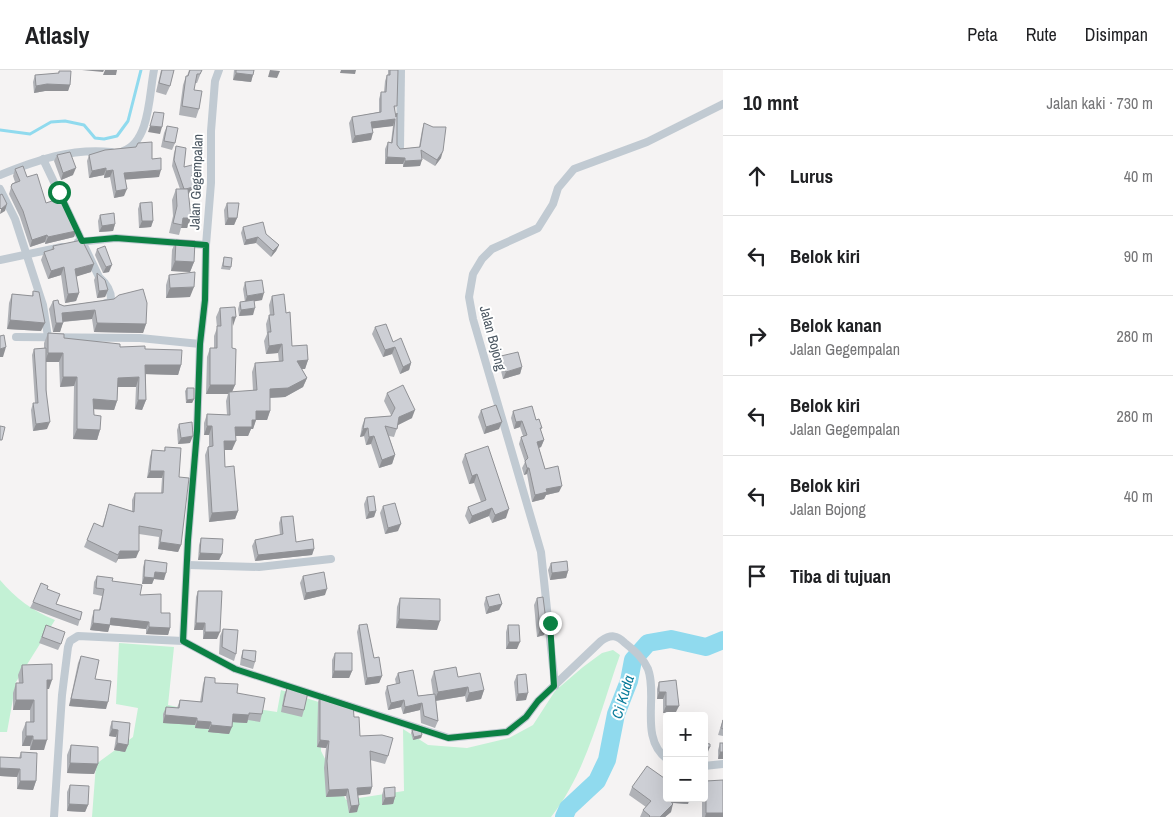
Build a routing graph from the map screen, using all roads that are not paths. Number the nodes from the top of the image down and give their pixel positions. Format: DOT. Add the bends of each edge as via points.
graph roads {
  1 [pos="154,70"];
  2 [pos="220,70"];
  3 [pos="401,70"];
  4 [pos="723,104"];
  5 [pos="400,149"];
  6 [pos="43,159"];
  7 [pos="0,175"];
  8 [pos="0,189"];
  9 [pos="82,241"];
  10 [pos="206,245"];
  11 [pos="25,256"];
  12 [pos="0,260"];
  13 [pos="101,304"];
  14 [pos="16,337"];
  15 [pos="48,337"];
  16 [pos="200,344"];
  17 [pos="331,559"];
  18 [pos="188,565"];
  19 [pos="183,641"];
  20 [pos="554,686"];
  21 [pos="665,757"];
  22 [pos="723,764"];
  23 [pos="708,766"];
  24 [pos="54,817"];
  1 -- 6 [label="street" via="144,126 135,144 113,152 71,152"];
  2 -- 10 [label="street, Jalan Gegempalan" via="215,81"];
  3 -- 5 [label="street"];
  4 -- 20 [label="street, Jalan Bojong" via="647,142 574,169 558,188 553,204 538,228 492,249 473,274 469,297 473,318 541,552"];
  6 -- 7 [label="street"];
  6 -- 9 [label="street"];
  8 -- 11 [label="street" via="15,219"];
  9 -- 10 [label="street" via="116,238"];
  9 -- 11 [label="street"];
  9 -- 13 [label="street" via="112,299"];
  10 -- 16 [label="street, Jalan Gegempalan"];
  11 -- 12 [label="street"];
  11 -- 15 [label="street" via="42,305"];
  14 -- 15 [label="street"];
  15 -- 16 [label="street" via="140,338"];
  16 -- 18 [label="street, Jalan Gegempalan"];
  17 -- 18 [label="street" via="259,567"];
  18 -- 19 [label="street, Jalan Gegempalan"];
  19 -- 20 [label="street" via="235,669 448,738 507,732 526,717"];
  19 -- 24 [label="street" via="85,636 70,641 62,695"];
  20 -- 21 [label="street" via="607,636 619,638 640,655 647,669 653,738"];
  22 -- 23 [label="street"];
}
